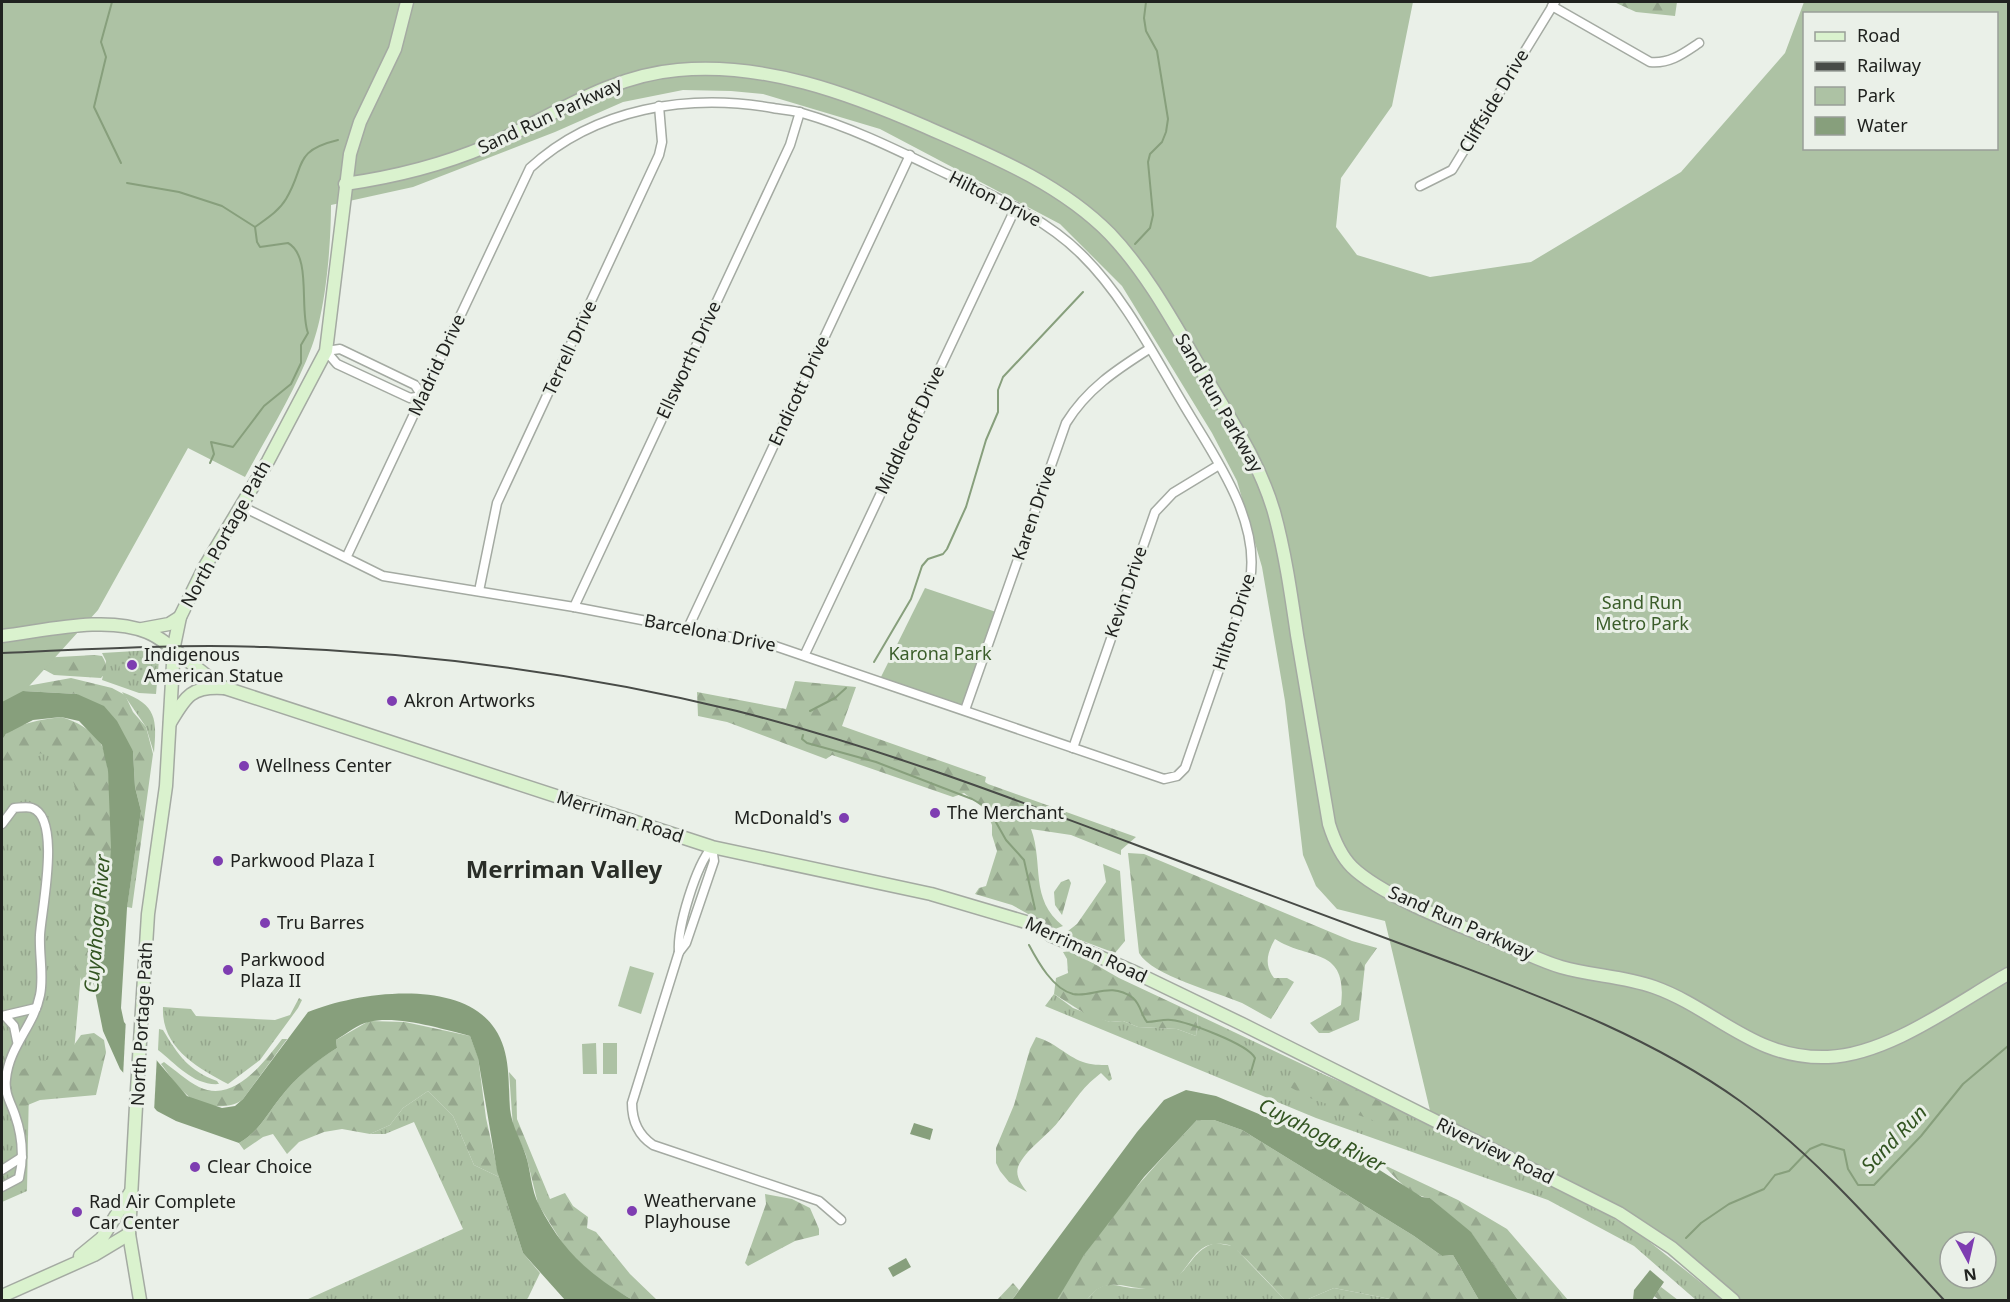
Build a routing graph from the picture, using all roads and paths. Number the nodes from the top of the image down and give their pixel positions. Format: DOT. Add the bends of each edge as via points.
graph roads {
  1 [pos="407,2"];
  2 [pos="1553,4"];
  3 [pos="1700,43"];
  4 [pos="659,106"];
  5 [pos="800,112"];
  6 [pos="910,155"];
  7 [pos="527,173"];
  8 [pos="345,184"];
  9 [pos="1420,186"];
  10 [pos="1016,207"];
  11 [pos="1149,349"];
  12 [pos="326,351"];
  13 [pos="422,396"];
  14 [pos="1219,465"];
  15 [pos="241,506"];
  16 [pos="347,556"];
  17 [pos="479,591"];
  18 [pos="574,607"];
  19 [pos="180,617"];
  20 [pos="688,628"];
  21 [pos="139,630"];
  22 [pos="2,636"];
  23 [pos="174,652"];
  24 [pos="805,654"];
  25 [pos="225,688"];
  26 [pos="965,710"];
  27 [pos="169,724"];
  28 [pos="1072,748"];
  29 [pos="1177,776"];
  30 [pos="2,824"];
  31 [pos="712,847"];
  32 [pos="692,895"];
  33 [pos="701,898"];
  34 [pos="686,928"];
  35 [pos="2008,974"];
  36 [pos="36,1008"];
  37 [pos="3,1016"];
  38 [pos="1242,1024"];
  39 [pos="17,1041"];
  40 [pos="22,1157"];
  41 [pos="2,1170"];
  42 [pos="3,1184"];
  43 [pos="132,1189"];
  44 [pos="841,1220"];
  45 [pos="129,1234"];
  46 [pos="67,1267"];
  47 [pos="2,1296"];
  48 [pos="140,1300"];
  49 [pos="1733,1300"];
  1 -- 8 [label="main road, North Portage Path" via="395,49 356,133"];
  2 -- 3 [label="street" via="1650,62 1661,63"];
  2 -- 9 [label="street, Cliffside Drive" via="1452,170"];
  4 -- 5 [label="street, Hilton Drive" via="728,103"];
  4 -- 7 [label="street, Hilton Drive" via="597,124 548,153"];
  4 -- 17 [label="street, Terrell Drive" via="659,155 497,504"];
  5 -- 6 [label="street, Hilton Drive"];
  5 -- 18 [label="street, Ellsworth Drive" via="790,145"];
  6 -- 10 [label="street, Hilton Drive"];
  6 -- 20 [label="street, Endicott Drive"];
  7 -- 13 [label="street, Madrid Drive"];
  8 -- 12 [label="main road, North Portage Path"];
  8 -- 35 [label="main road, Sand Run Parkway" via="455,158 606,87 638,76 677,70 737,70 806,82 960,141 1053,190 1112,237 1165,310 1249,450 1263,478 1279,533 1329,824 1341,853 1358,872 1406,900 1473,931 1560,967 1656,988 1747,1039 1800,1055 1838,1056 1873,1047"];
  10 -- 11 [label="street, Hilton Drive" via="1062,237 1093,266"];
  10 -- 24 [label="street, Middlecoff Drive"];
  11 -- 14 [label="street, Hilton Drive"];
  11 -- 26 [label="street, Karen Drive" via="1098,383 1066,423"];
  12 -- 13 [label="street" via="337,364 368,379 410,398"];
  12 -- 13 [label="street" via="340,349 351,354 415,385"];
  12 -- 15 [label="main road, North Portage Path"];
  13 -- 16 [label="street, Madrid Drive"];
  14 -- 28 [label="street, Kevin Drive" via="1173,493 1155,512"];
  14 -- 29 [label="street, Hilton Drive" via="1244,520 1251,573 1185,768"];
  15 -- 16 [label="street, Barcelona Drive"];
  15 -- 19 [label="main road, North Portage Path"];
  16 -- 17 [label="street, Barcelona Drive" via="382,576"];
  17 -- 18 [label="street, Barcelona Drive"];
  18 -- 20 [label="street, Barcelona Drive"];
  19 -- 21 [label="main road" via="169,624"];
  19 -- 23 [label="main road, North Portage Path"];
  20 -- 24 [label="street, Barcelona Drive"];
  21 -- 22 [label="main road, Merriman Road" via="94,624"];
  21 -- 23 [label="main road, Merriman Road" via="148,632"];
  23 -- 25 [label="main road, Merriman Road"];
  23 -- 27 [label="main road, North Portage Path"];
  24 -- 26 [label="street, Barcelona Drive"];
  25 -- 27 [label="main road" via="204,688 191,693"];
  25 -- 31 [label="main road, Merriman Road"];
  26 -- 28 [label="street, Barcelona Drive"];
  27 -- 43 [label="main road, North Portage Path" via="166,790 148,914"];
  28 -- 29 [label="street, Barcelona Drive" via="1152,776"];
  30 -- 36 [label="street" via="14,808 30,807 37,810 46,833 49,870"];
  31 -- 32 [label="street" via="704,857"];
  31 -- 33 [label="street" via="714,861"];
  31 -- 38 [label="main road, Merriman Road" via="992,910 1036,925"];
  32 -- 33 [label="street"];
  32 -- 34 [label="street"];
  33 -- 34 [label="street"];
  34 -- 44 [label="street" via="632,1103 639,1131 653,1145 819,1201"];
  36 -- 37 [label="street"];
  36 -- 39 [label="street"];
  37 -- 39 [label="street" via="14,1026"];
  38 -- 49 [label="main road, Riverview Road" via="1619,1213 1672,1248"];
  39 -- 40 [label="street" via="5,1083 19,1128"];
  40 -- 41 [label="street"];
  40 -- 42 [label="street" via="19,1178"];
  43 -- 45 [label="main road, North Portage Path"];
  43 -- 46 [label="main road" via="102,1238"];
  45 -- 46 [label="main road"];
  45 -- 48 [label="main road, North Portage Path"];
  46 -- 47 [label="main road"];
}
